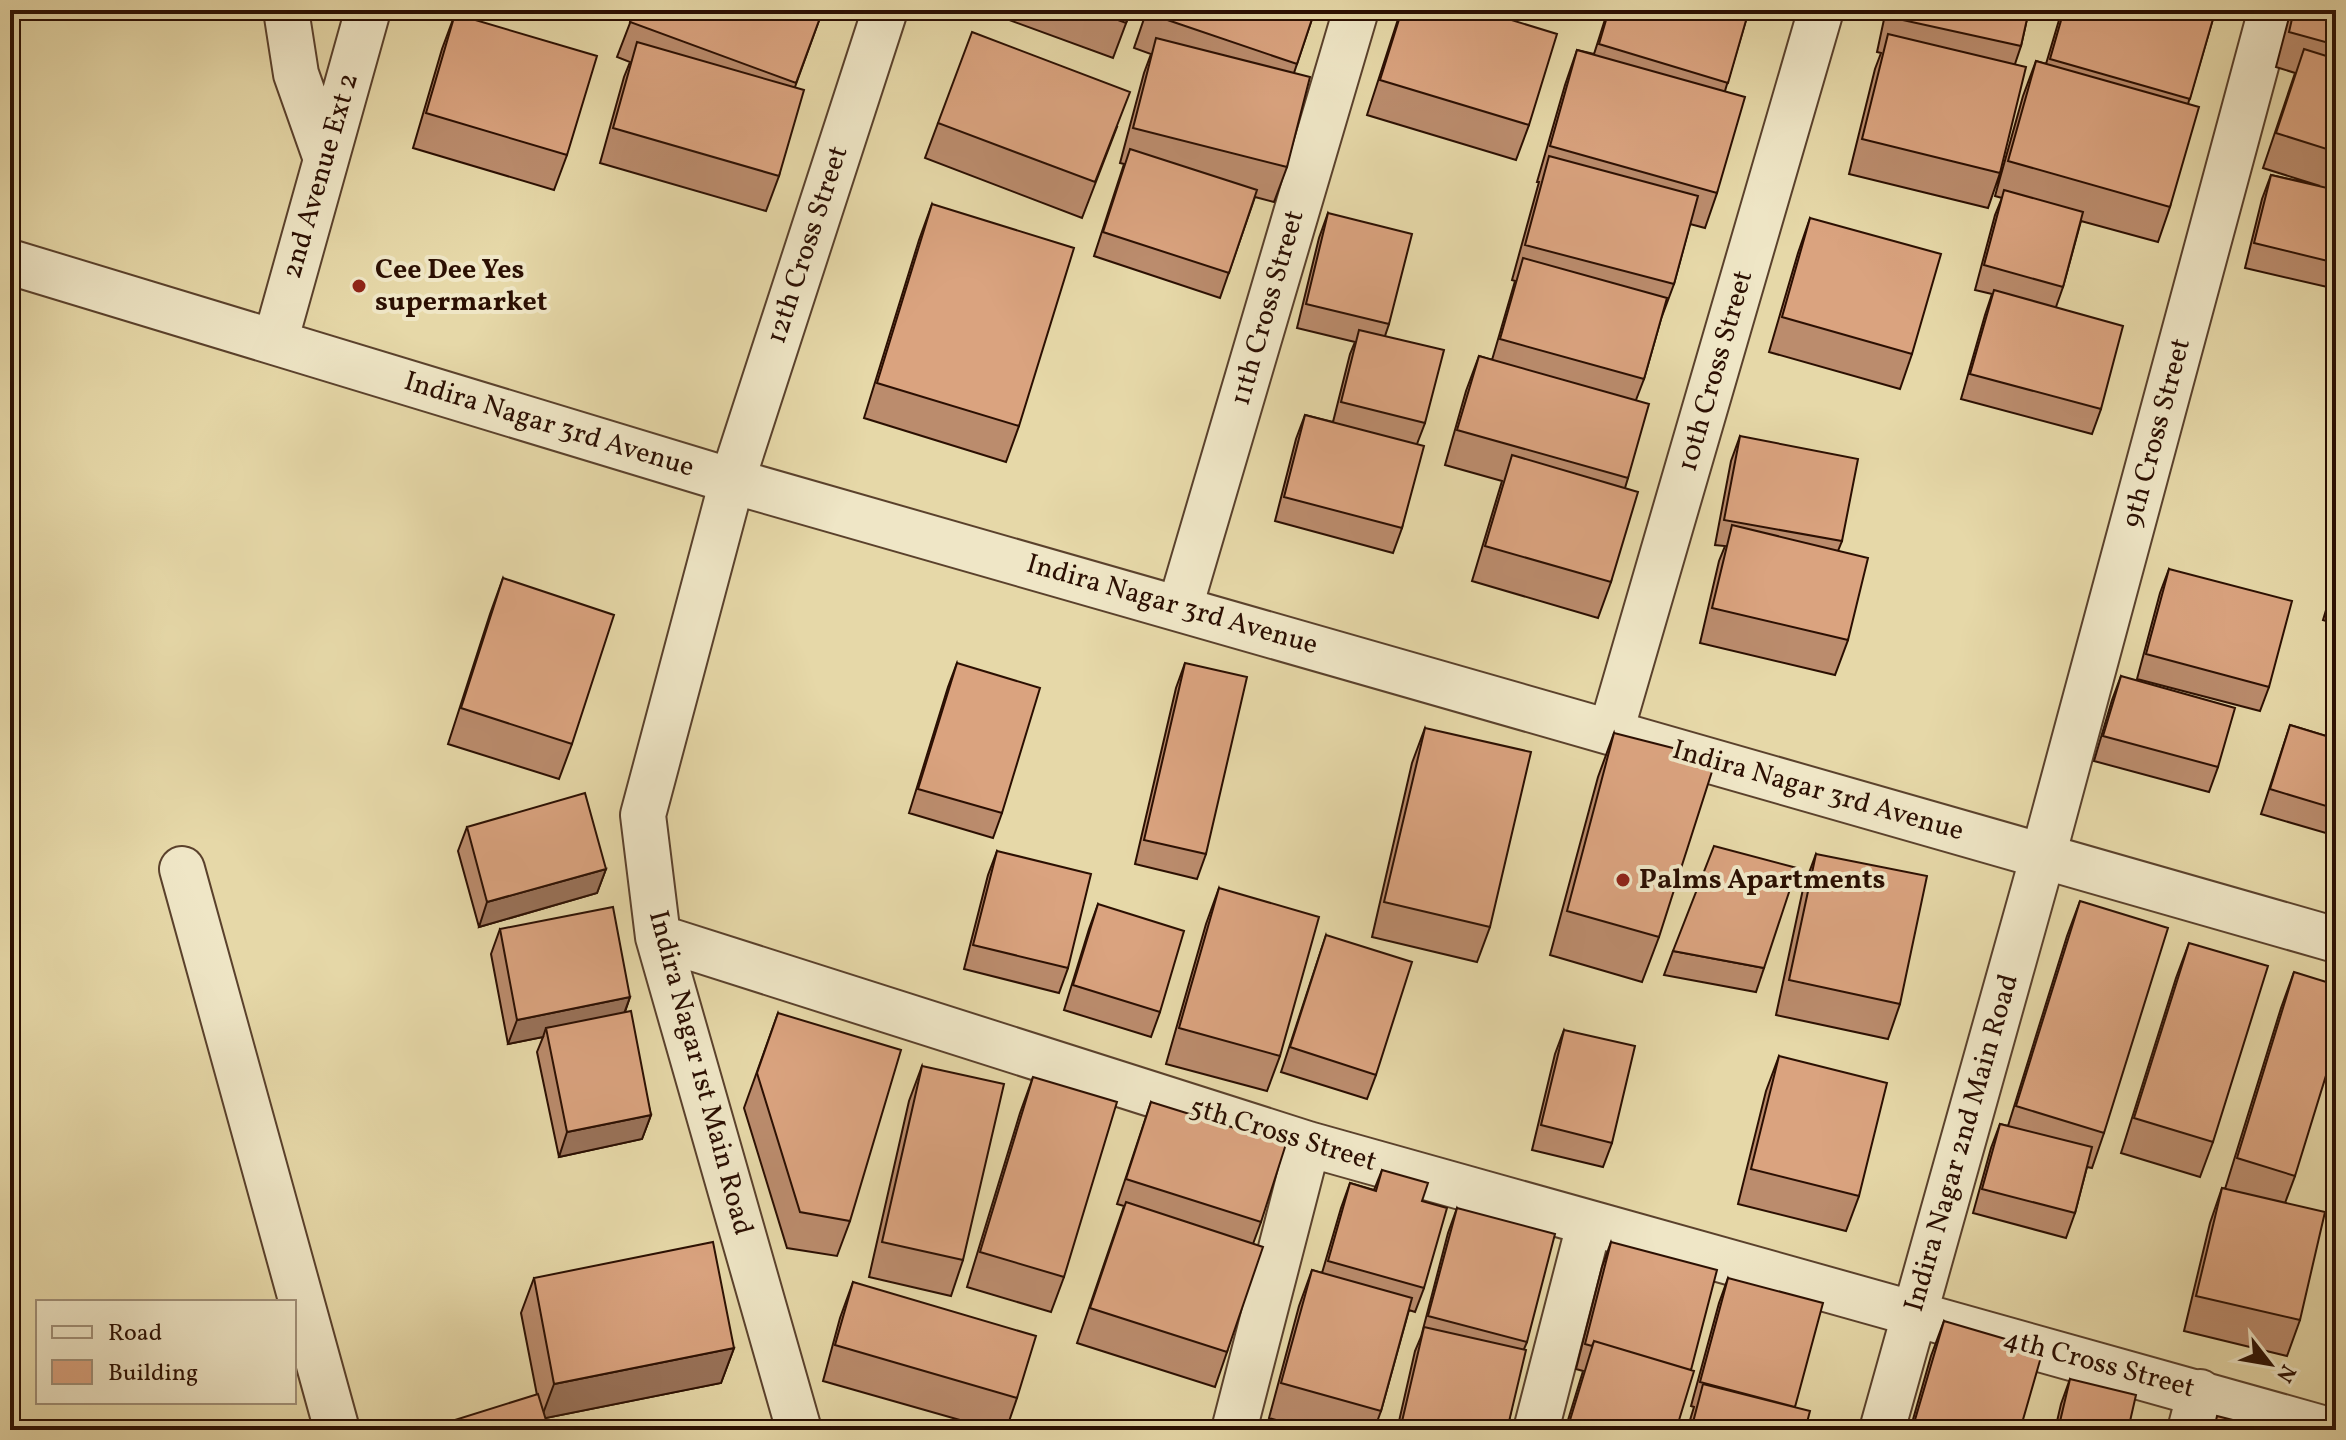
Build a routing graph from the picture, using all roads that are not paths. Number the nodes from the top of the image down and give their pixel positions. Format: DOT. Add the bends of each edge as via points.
graph roads {
  1 [pos="286,10"];
  2 [pos="368,10"];
  3 [pos="885,10"];
  4 [pos="1356,10"];
  5 [pos="1821,10"];
  6 [pos="2271,10"];
  7 [pos="326,159"];
  8 [pos="10,262"];
  9 [pos="275,342"];
  10 [pos="732,481"];
  11 [pos="1180,607"];
  12 [pos="1611,731"];
  13 [pos="2043,856"];
  14 [pos="182,869"];
  15 [pos="658,937"];
  16 [pos="2336,940"];
  17 [pos="1308,1144"];
  18 [pos="1589,1225"];
  19 [pos="1914,1314"];
  20 [pos="2195,1411"];
  21 [pos="337,1430"];
  22 [pos="799,1430"];
  23 [pos="1234,1430"];
  24 [pos="1536,1430"];
  25 [pos="1882,1430"];
  26 [pos="2329,1430"];
  1 -- 7 [label="street" via="296,74"];
  2 -- 7 [label="street, 2nd Avenue Ext 2"];
  3 -- 10 [label="street, 12th Cross Street"];
  4 -- 11 [label="street, 11th Cross Street"];
  5 -- 12 [label="street, 10th Cross Street"];
  6 -- 13 [label="street, 9th Cross Street"];
  7 -- 9 [label="street, 2nd Avenue Ext 2"];
  8 -- 9 [label="street, Indira Nagar 3rd Avenue"];
  9 -- 10 [label="street, Indira Nagar 3rd Avenue"];
  10 -- 11 [label="street, Indira Nagar 3rd Avenue"];
  10 -- 15 [label="street, Indira Nagar 1st Main Road" via="643,815"];
  11 -- 12 [label="street, Indira Nagar 3rd Avenue"];
  12 -- 13 [label="street, Indira Nagar 3rd Avenue"];
  13 -- 16 [label="street, Indira Nagar 3rd Avenue"];
  13 -- 19 [label="street, Indira Nagar 2nd Main Road"];
  14 -- 21 [label="street"];
  15 -- 17 [label="street, 5th Cross Street"];
  15 -- 22 [label="street, Indira Nagar 1st Main Road"];
  17 -- 18 [label="street, 5th Cross Street"];
  17 -- 23 [label="street"];
  18 -- 19 [label="street, 5th Cross Street"];
  18 -- 24 [label="street"];
  19 -- 20 [label="street, 4th Cross Street"];
  19 -- 25 [label="street, Indira Nagar 2nd Main Road"];
  20 -- 26 [label="street, 4th Cross Street"];
}
